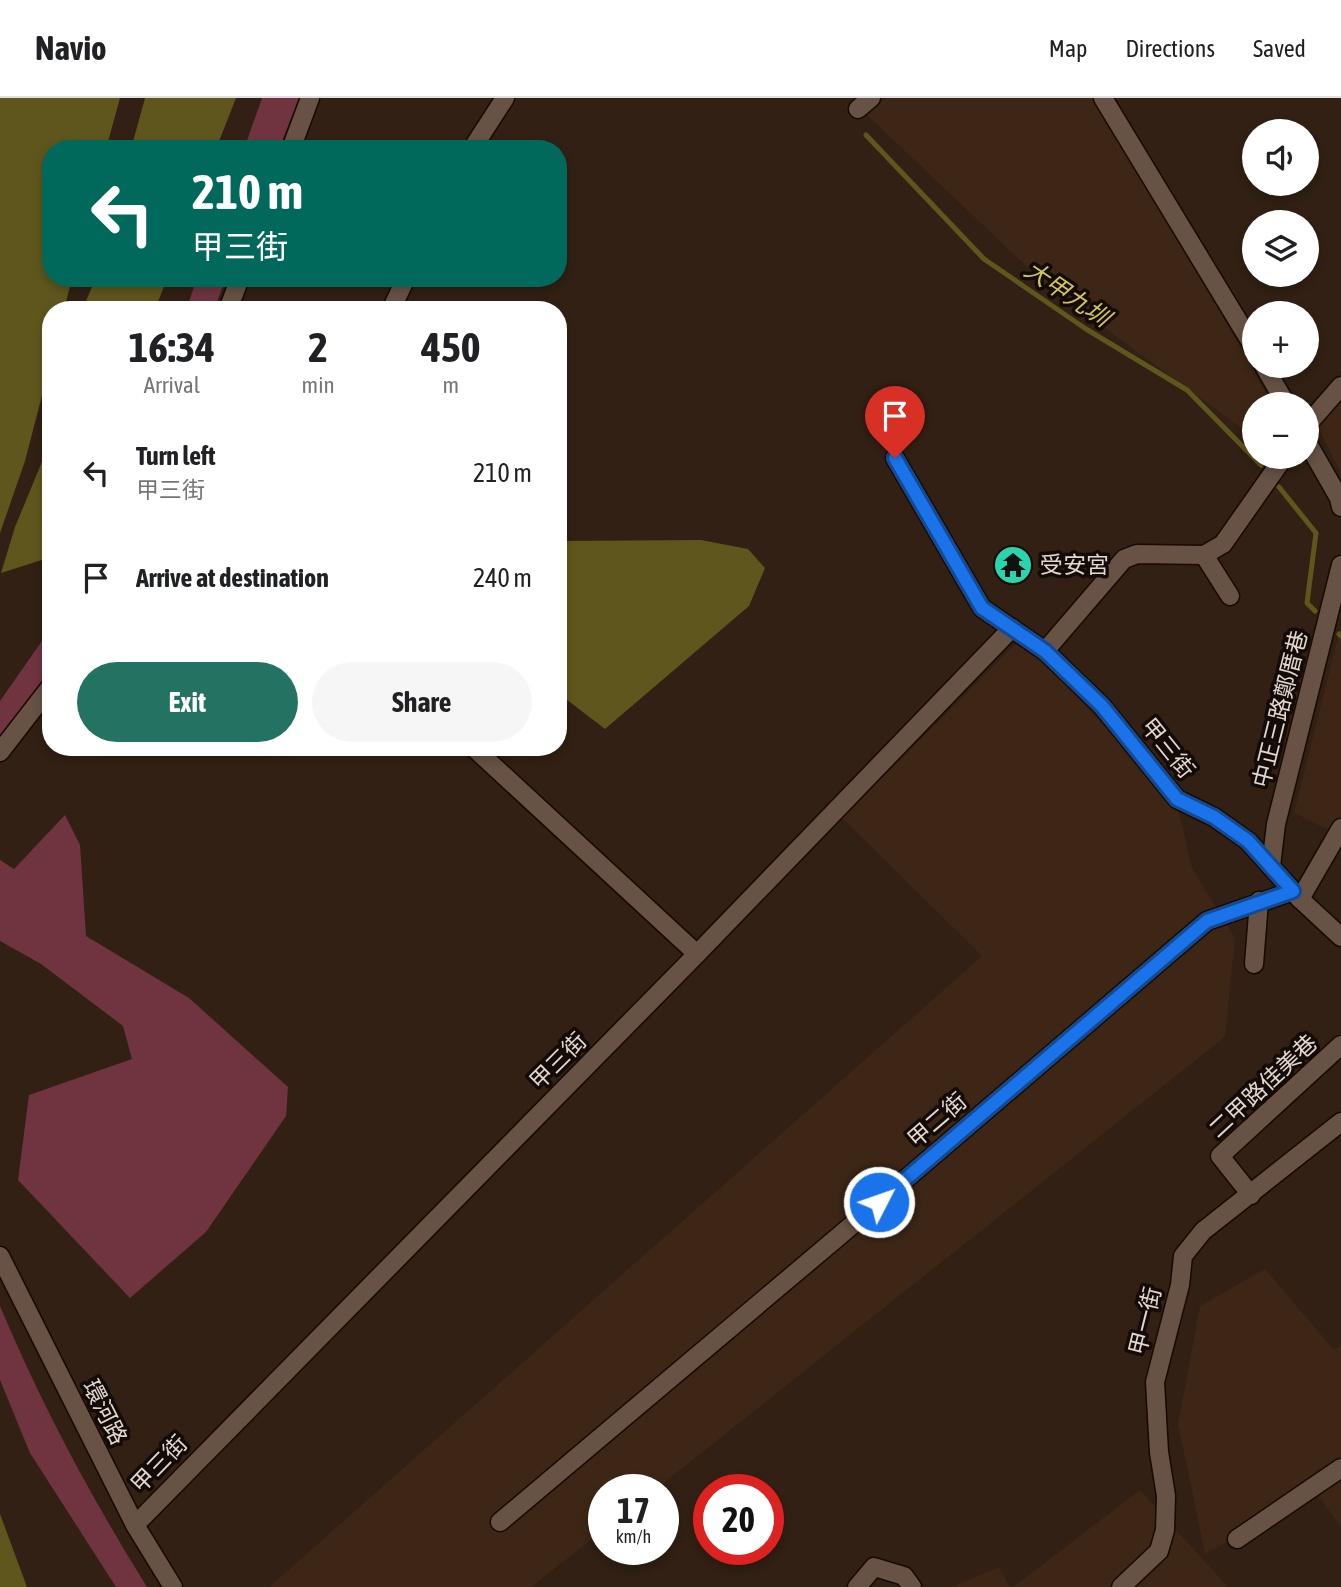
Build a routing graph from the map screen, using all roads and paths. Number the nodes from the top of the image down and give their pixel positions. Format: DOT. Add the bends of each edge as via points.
graph roads {
  1 [pos="310,98"];
  2 [pos="505,98"];
  3 [pos="1103,98"];
  4 [pos="294,140"];
  5 [pos="478,140"];
  6 [pos="1242,328"];
  7 [pos="1341,386"];
  8 [pos="1319,411"];
  9 [pos="895,458"];
  10 [pos="1319,463"];
  11 [pos="1276,469"];
  12 [pos="1341,507"];
  13 [pos="1205,555"];
  14 [pos="1341,565"];
  15 [pos="1230,596"];
  16 [pos="1012,628"];
  17 [pos="1045,651"];
  18 [pos="42,698"];
  19 [pos="0,752"];
  20 [pos="483,756"];
  21 [pos="1341,828"];
  22 [pos="1321,864"];
  23 [pos="1341,864"];
  24 [pos="1271,866"];
  25 [pos="1296,895"];
  26 [pos="1259,901"];
  27 [pos="1341,937"];
  28 [pos="697,954"];
  29 [pos="1254,964"];
  30 [pos="1341,1045"];
  31 [pos="1341,1122"];
  32 [pos="1251,1195"];
  33 [pos="0,1256"];
  34 [pos="1341,1468"];
  35 [pos="500,1522"];
  36 [pos="135,1525"];
  37 [pos="1237,1539"];
  38 [pos="173,1587"];
  39 [pos="857,1587"];
  40 [pos="912,1587"];
  41 [pos="1121,1587"];
  1 -- 4 [label="street"];
  2 -- 5 [label="street"];
  3 -- 6 [label="street"];
  7 -- 8 [label="street"];
  9 -- 16 [label="street, 甲三街" via="982,608"];
  10 -- 12 [label="street"];
  11 -- 13 [label="street" via="1223,544"];
  13 -- 15 [label="street"];
  13 -- 17 [label="street" via="1137,554 1124,559"];
  14 -- 24 [label="street, 中正三路鄭厝巷" via="1276,824"];
  16 -- 17 [label="street, 甲三街"];
  16 -- 28 [label="street, 甲三街"];
  17 -- 24 [label="street, 甲三街" via="1102,706 1177,799 1248,841"];
  18 -- 19 [label="street"];
  20 -- 28 [label="street"];
  21 -- 22 [label="street"];
  22 -- 23 [label="street"];
  22 -- 25 [label="street"];
  24 -- 25 [label="street, 甲三街"];
  25 -- 26 [label="street, 甲二街"];
  25 -- 27 [label="street, 甲三街"];
  26 -- 29 [label="street"];
  26 -- 35 [label="street, 甲二街" via="1207,921"];
  28 -- 36 [label="street, 甲三街"];
  30 -- 32 [label="street, 二甲路佳美巷" via="1220,1156"];
  31 -- 32 [label="street, 甲一街"];
  32 -- 41 [label="street, 甲一街" via="1203,1231 1183,1256 1155,1382 1165,1530 1159,1551"];
  33 -- 36 [label="street, 環河路"];
  34 -- 37 [label="street"];
  36 -- 38 [label="street, 環河路"];
  39 -- 40 [label="street" via="874,1567 904,1576"];
}
